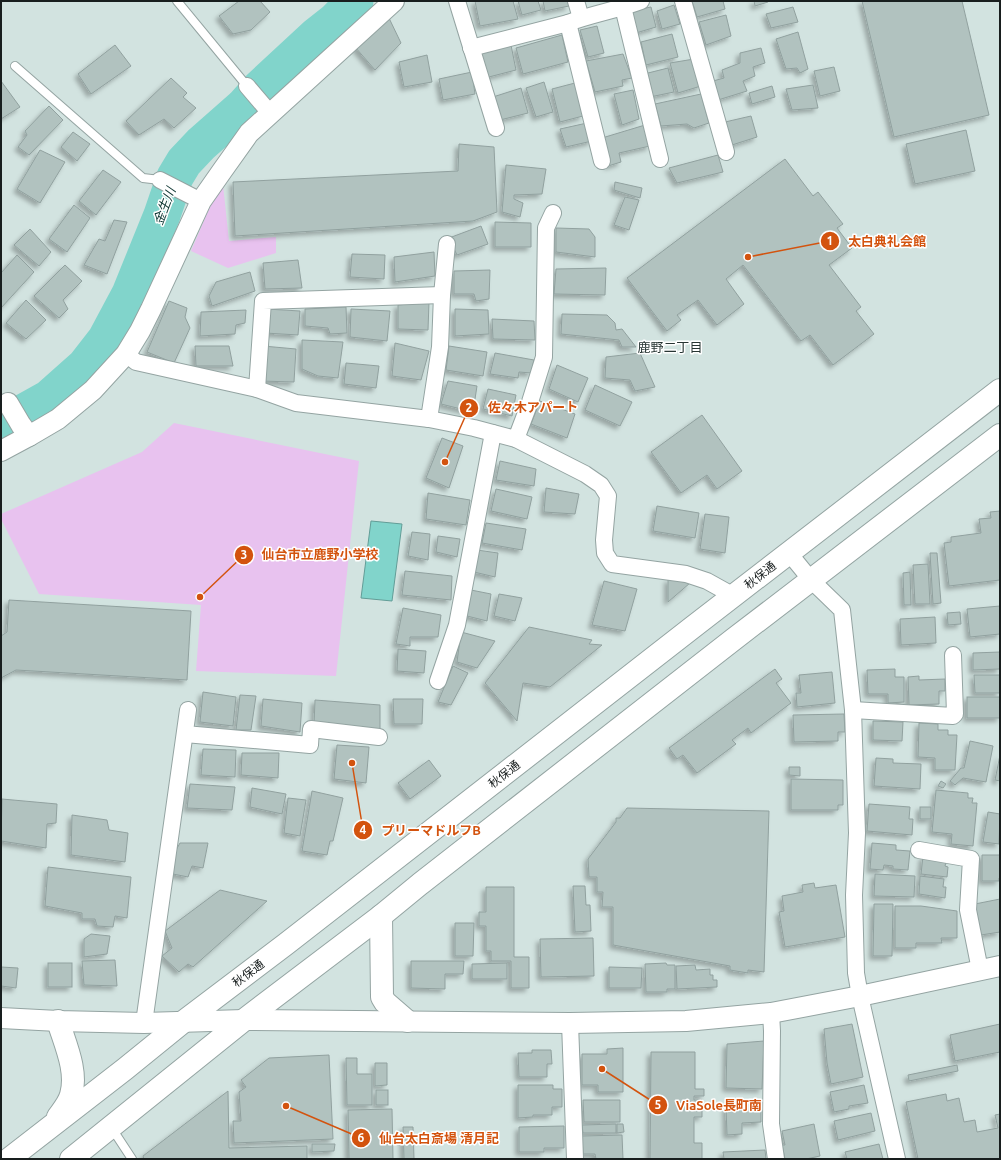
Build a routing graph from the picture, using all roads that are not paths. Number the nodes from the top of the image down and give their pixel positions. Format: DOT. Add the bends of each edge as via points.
graph roads {
  1 [pos="177,1"];
  2 [pos="394,1"];
  3 [pos="457,1"];
  4 [pos="576,1"];
  5 [pos="641,1"];
  6 [pos="683,1"];
  7 [pos="623,8"];
  8 [pos="574,21"];
  9 [pos="471,48"];
  10 [pos="14,66"];
  11 [pos="247,86"];
  12 [pos="266,107"];
  13 [pos="496,128"];
  14 [pos="726,152"];
  15 [pos="660,159"];
  16 [pos="602,161"];
  17 [pos="160,180"];
  18 [pos="201,202"];
  19 [pos="553,213"];
  20 [pos="447,244"];
  21 [pos="442,295"];
  22 [pos="126,354"];
  23 [pos="257,389"];
  24 [pos="1000,390"];
  25 [pos="5,398"];
  26 [pos="429,419"];
  27 [pos="25,431"];
  28 [pos="493,433"];
  29 [pos="1000,435"];
  30 [pos="516,440"];
  31 [pos="1,450"];
  32 [pos="789,553"];
  33 [pos="811,580"];
  34 [pos="734,596"];
  35 [pos="953,655"];
  36 [pos="438,681"];
  37 [pos="188,710"];
  38 [pos="853,710"];
  39 [pos="185,734"];
  40 [pos="379,737"];
  41 [pos="919,850"];
  42 [pos="381,916"];
  43 [pos="1000,966"];
  44 [pos="980,970"];
  45 [pos="860,996"];
  46 [pos="771,1012"];
  47 [pos="1,1018"];
  48 [pos="244,1020"];
  49 [pos="407,1021"];
  50 [pos="58,1022"];
  51 [pos="144,1022"];
  52 [pos="183,1022"];
  53 [pos="570,1023"];
  54 [pos="54,1125"];
  55 [pos="111,1127"];
  56 [pos="9,1159"];
  57 [pos="71,1159"];
  58 [pos="132,1159"];
  59 [pos="575,1159"];
  60 [pos="776,1159"];
  61 [pos="897,1159"];
  1 -- 11 [label="lane"];
  2 -- 12 [label="street"];
  3 -- 9 [label="street"];
  4 -- 8 [label="street"];
  5 -- 7 [label="street"];
  6 -- 14 [label="street"];
  7 -- 8 [label="street"];
  7 -- 15 [label="street"];
  8 -- 9 [label="street"];
  8 -- 16 [label="street"];
  9 -- 13 [label="street"];
  10 -- 17 [label="lane" via="143,178"];
  11 -- 12 [label="street"];
  12 -- 18 [label="street"];
  17 -- 18 [label="street"];
  18 -- 22 [label="street" via="151,309"];
  19 -- 30 [label="street" via="546,228 544,357"];
  20 -- 21 [label="street"];
  21 -- 23 [label="street" via="263,301"];
  21 -- 26 [label="street" via="440,347"];
  22 -- 23 [label="street" via="136,362"];
  22 -- 27 [label="street" via="93,390 58,419"];
  23 -- 26 [label="street" via="296,403"];
  24 -- 32 [label="highway, 秋保通"];
  25 -- 27 [label="street"];
  26 -- 28 [label="street"];
  27 -- 31 [label="street"];
  28 -- 30 [label="street"];
  28 -- 36 [label="street" via="456,624"];
  29 -- 33 [label="highway"];
  30 -- 34 [label="street" via="585,474 601,485 608,496 604,540 605,553 612,564 686,574 707,581"];
  32 -- 33 [label="street"];
  32 -- 34 [label="highway, 秋保通"];
  33 -- 38 [label="street" via="842,610"];
  33 -- 42 [label="highway"];
  34 -- 52 [label="highway, 秋保通"];
  35 -- 38 [label="street" via="953,716"];
  37 -- 39 [label="street"];
  38 -- 45 [label="street" via="857,833 854,895 856,973"];
  39 -- 40 [label="street" via="310,745 311,729"];
  39 -- 51 [label="street"];
  41 -- 44 [label="street" via="972,859 968,910"];
  42 -- 48 [label="highway"];
  42 -- 49 [label="highway" via="382,997"];
  43 -- 44 [label="street"];
  44 -- 45 [label="street"];
  45 -- 46 [label="street"];
  45 -- 61 [label="street"];
  46 -- 53 [label="street" via="686,1022"];
  46 -- 60 [label="street" via="771,1124"];
  47 -- 50 [label="street"];
  48 -- 49 [label="street"];
  48 -- 52 [label="street"];
  48 -- 55 [label="highway"];
  49 -- 53 [label="street"];
  50 -- 51 [label="street"];
  50 -- 54 [label="highway" via="73,1083 71,1097"];
  51 -- 52 [label="street"];
  52 -- 54 [label="highway, 秋保通"];
  53 -- 59 [label="street"];
  54 -- 56 [label="highway, 秋保通"];
  55 -- 57 [label="highway"];
  55 -- 58 [label="lane"];
}
